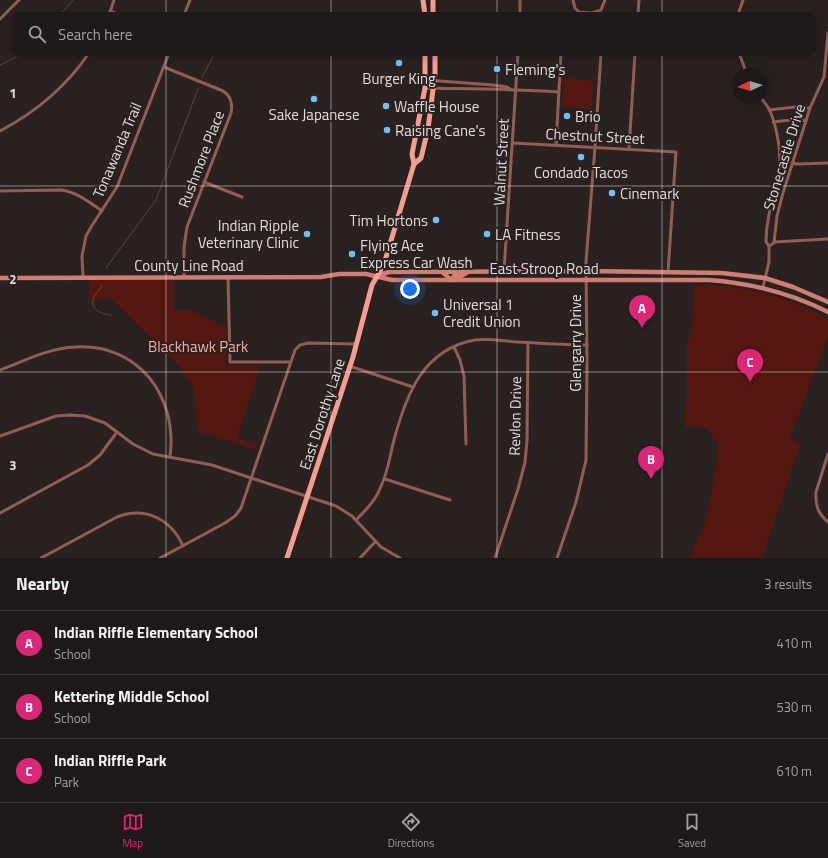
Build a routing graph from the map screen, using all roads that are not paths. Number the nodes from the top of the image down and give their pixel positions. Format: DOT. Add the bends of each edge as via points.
graph roads {
  1 [pos="19,0"];
  2 [pos="114,0"];
  3 [pos="190,0"];
  4 [pos="423,0"];
  5 [pos="520,0"];
  6 [pos="574,0"];
  7 [pos="605,0"];
  8 [pos="639,0"];
  9 [pos="743,0"];
  10 [pos="432,1"];
  11 [pos="110,11"];
  12 [pos="185,12"];
  13 [pos="424,12"];
  14 [pos="434,12"];
  15 [pos="520,12"];
  16 [pos="578,12"];
  17 [pos="597,12"];
  18 [pos="638,12"];
  19 [pos="739,12"];
  20 [pos="0,19"];
  21 [pos="828,33"];
  22 [pos="87,56"];
  23 [pos="168,56"];
  24 [pos="425,56"];
  25 [pos="435,56"];
  26 [pos="518,56"];
  27 [pos="561,56"];
  28 [pos="601,56"];
  29 [pos="635,56"];
  30 [pos="740,56"];
  31 [pos="164,67"];
  32 [pos="745,68"];
  33 [pos="426,80"];
  34 [pos="434,80"];
  35 [pos="425,88"];
  36 [pos="433,88"];
  37 [pos="510,89"];
  38 [pos="516,89"];
  39 [pos="559,92"];
  40 [pos="765,104"];
  41 [pos="810,108"];
  42 [pos="769,110"];
  43 [pos="806,121"];
  44 [pos="773,122"];
  45 [pos="0,131"];
  46 [pos="513,143"];
  47 [pos="556,145"];
  48 [pos="595,147"];
  49 [pos="629,149"];
  50 [pos="792,163"];
  51 [pos="828,163"];
  52 [pos="414,164"];
  53 [pos="204,182"];
  54 [pos="0,191"];
  55 [pos="242,197"];
  56 [pos="102,211"];
  57 [pos="828,239"];
  58 [pos="774,242"];
  59 [pos="770,246"];
  60 [pos="586,270"];
  61 [pos="504,271"];
  62 [pos="442,272"];
  63 [pos="470,272"];
  64 [pos="668,272"];
  65 [pos="377,276"];
  66 [pos="83,277"];
  67 [pos="184,277"];
  68 [pos="228,277"];
  69 [pos="0,278"];
  70 [pos="765,278"];
  71 [pos="450,280"];
  72 [pos="586,280"];
  73 [pos="763,287"];
  74 [pos="828,302"];
  75 [pos="828,312"];
  76 [pos="528,342"];
  77 [pos="357,344"];
  78 [pos="587,345"];
  79 [pos="454,347"];
  80 [pos="290,362"];
  81 [pos="350,366"];
  82 [pos="0,370"];
  83 [pos="413,387"];
  84 [pos="117,432"];
  85 [pos="0,436"];
  86 [pos="466,444"];
  87 [pos="828,454"];
  88 [pos="170,457"];
  89 [pos="252,478"];
  90 [pos="385,478"];
  91 [pos="308,496"];
  92 [pos="450,500"];
  93 [pos="0,513"];
  94 [pos="356,520"];
  95 [pos="828,522"];
  96 [pos="375,542"];
  97 [pos="183,546"];
  98 [pos="41,558"];
  99 [pos="160,558"];
  100 [pos="287,558"];
  101 [pos="360,558"];
  102 [pos="400,558"];
  103 [pos="495,558"];
  104 [pos="558,558"];
  1 -- 20 [label="street"];
  2 -- 11 [label="street"];
  3 -- 12 [label="street"];
  4 -- 13 [label="main road"];
  5 -- 15 [label="street"];
  6 -- 16 [label="street"];
  7 -- 17 [label="street" via="601,10"];
  8 -- 18 [label="street"];
  9 -- 19 [label="street"];
  10 -- 14 [label="main road"];
  21 -- 41 [label="street, Stonecastle Drive" via="824,77"];
  22 -- 45 [label="street" via="54,95 31,114"];
  23 -- 31 [label="street, Tonawanda Trail"];
  24 -- 33 [label="main road"];
  25 -- 34 [label="main road"];
  26 -- 38 [label="street, Walnut Street"];
  27 -- 39 [label="street"];
  28 -- 48 [label="street, Glengarry Drive"];
  29 -- 49 [label="street"];
  30 -- 32 [label="street"];
  31 -- 53 [label="street, Rushmore Place" via="222,91 231,101 231,113"];
  31 -- 56 [label="street, Tonawanda Trail" via="116,187"];
  33 -- 34 [label="street"];
  33 -- 35 [label="main road"];
  34 -- 36 [label="main road"];
  34 -- 37 [label="street"];
  35 -- 36 [label="street"];
  35 -- 52 [label="main road" via="412,154"];
  36 -- 37 [label="street"];
  36 -- 52 [label="main road" via="421,158"];
  37 -- 38 [label="street"];
  38 -- 39 [label="street"];
  38 -- 46 [label="street, Walnut Street"];
  39 -- 47 [label="street"];
  40 -- 42 [label="street"];
  41 -- 42 [label="street"];
  41 -- 43 [label="street, Stonecastle Drive"];
  42 -- 44 [label="street"];
  43 -- 44 [label="street" via="799,119"];
  43 -- 50 [label="street, Stonecastle Drive"];
  44 -- 59 [label="street" via="780,163 766,222 766,242"];
  46 -- 47 [label="street, Chestnut Street"];
  46 -- 61 [label="street, Walnut Street"];
  47 -- 48 [label="street, Chestnut Street"];
  48 -- 49 [label="street, Chestnut Street"];
  48 -- 60 [label="street, Glengarry Drive"];
  49 -- 64 [label="street, Chestnut Street" via="676,152"];
  50 -- 51 [label="street"];
  50 -- 58 [label="street, Stonecastle Drive" via="777,216"];
  52 -- 65 [label="main road, East Dorothy Lane" via="384,264"];
  53 -- 55 [label="street"];
  53 -- 67 [label="street, Rushmore Place" via="186,233"];
  54 -- 56 [label="street" via="62,190 79,195"];
  56 -- 66 [label="street, Tonawanda Trail" via="85,241 82,256"];
  57 -- 58 [label="street"];
  58 -- 59 [label="street"];
  59 -- 70 [label="street"];
  60 -- 61 [label="main road, East Stroop Road"];
  60 -- 64 [label="main road, East Stroop Road"];
  60 -- 72 [label="street, Glengarry Drive"];
  61 -- 63 [label="main road, East Stroop Road"];
  62 -- 63 [label="main road, East Stroop Road"];
  62 -- 65 [label="main road, East Stroop Road" via="389,272"];
  62 -- 71 [label="main road"];
  63 -- 71 [label="main road" via="454,276"];
  64 -- 70 [label="main road, East Stroop Road" via="722,273"];
  65 -- 68 [label="main road, County Line Road" via="339,274 321,277"];
  65 -- 71 [label="main road, East Stroop Road" via="392,280"];
  65 -- 77 [label="main road, East Dorothy Lane" via="362,318"];
  66 -- 67 [label="main road, County Line Road"];
  66 -- 69 [label="main road, County Line Road"];
  67 -- 68 [label="main road, County Line Road"];
  68 -- 80 [label="street" via="230,362"];
  70 -- 73 [label="street"];
  70 -- 74 [label="main road, East Stroop Road"];
  71 -- 72 [label="main road, East Stroop Road"];
  72 -- 73 [label="main road, East Stroop Road" via="709,280"];
  72 -- 78 [label="street, Glengarry Drive"];
  73 -- 75 [label="main road, East Stroop Road" via="800,299"];
  76 -- 78 [label="street"];
  76 -- 79 [label="street" via="482,340"];
  76 -- 103 [label="street, Revlon Drive" via="525,462"];
  77 -- 80 [label="street" via="303,344 295,350"];
  77 -- 81 [label="main road, East Dorothy Lane"];
  78 -- 104 [label="street, Glengarry Drive" via="586,460"];
  79 -- 83 [label="street" via="430,363"];
  79 -- 86 [label="street" via="464,376"];
  80 -- 89 [label="street"];
  81 -- 83 [label="street"];
  81 -- 91 [label="main road, East Dorothy Lane"];
  82 -- 88 [label="street" via="67,347 94,348 120,356 143,372 156,386 164,401 171,428"];
  83 -- 90 [label="street" via="396,433"];
  84 -- 85 [label="street" via="99,420 70,415 49,418"];
  84 -- 88 [label="street" via="146,452"];
  84 -- 93 [label="street" via="100,455 88,465"];
  87 -- 95 [label="street" via="816,492 818,510"];
  88 -- 89 [label="street" via="212,464"];
  89 -- 91 [label="street"];
  89 -- 97 [label="street" via="244,504 235,516"];
  90 -- 92 [label="street"];
  90 -- 94 [label="street" via="373,501"];
  91 -- 94 [label="street" via="336,506"];
  91 -- 100 [label="main road, East Dorothy Lane"];
  94 -- 96 [label="street"];
  96 -- 101 [label="street"];
  96 -- 102 [label="street"];
  97 -- 98 [label="street" via="173,529 160,518 149,514 130,513 117,517"];
  97 -- 99 [label="street"];
}
